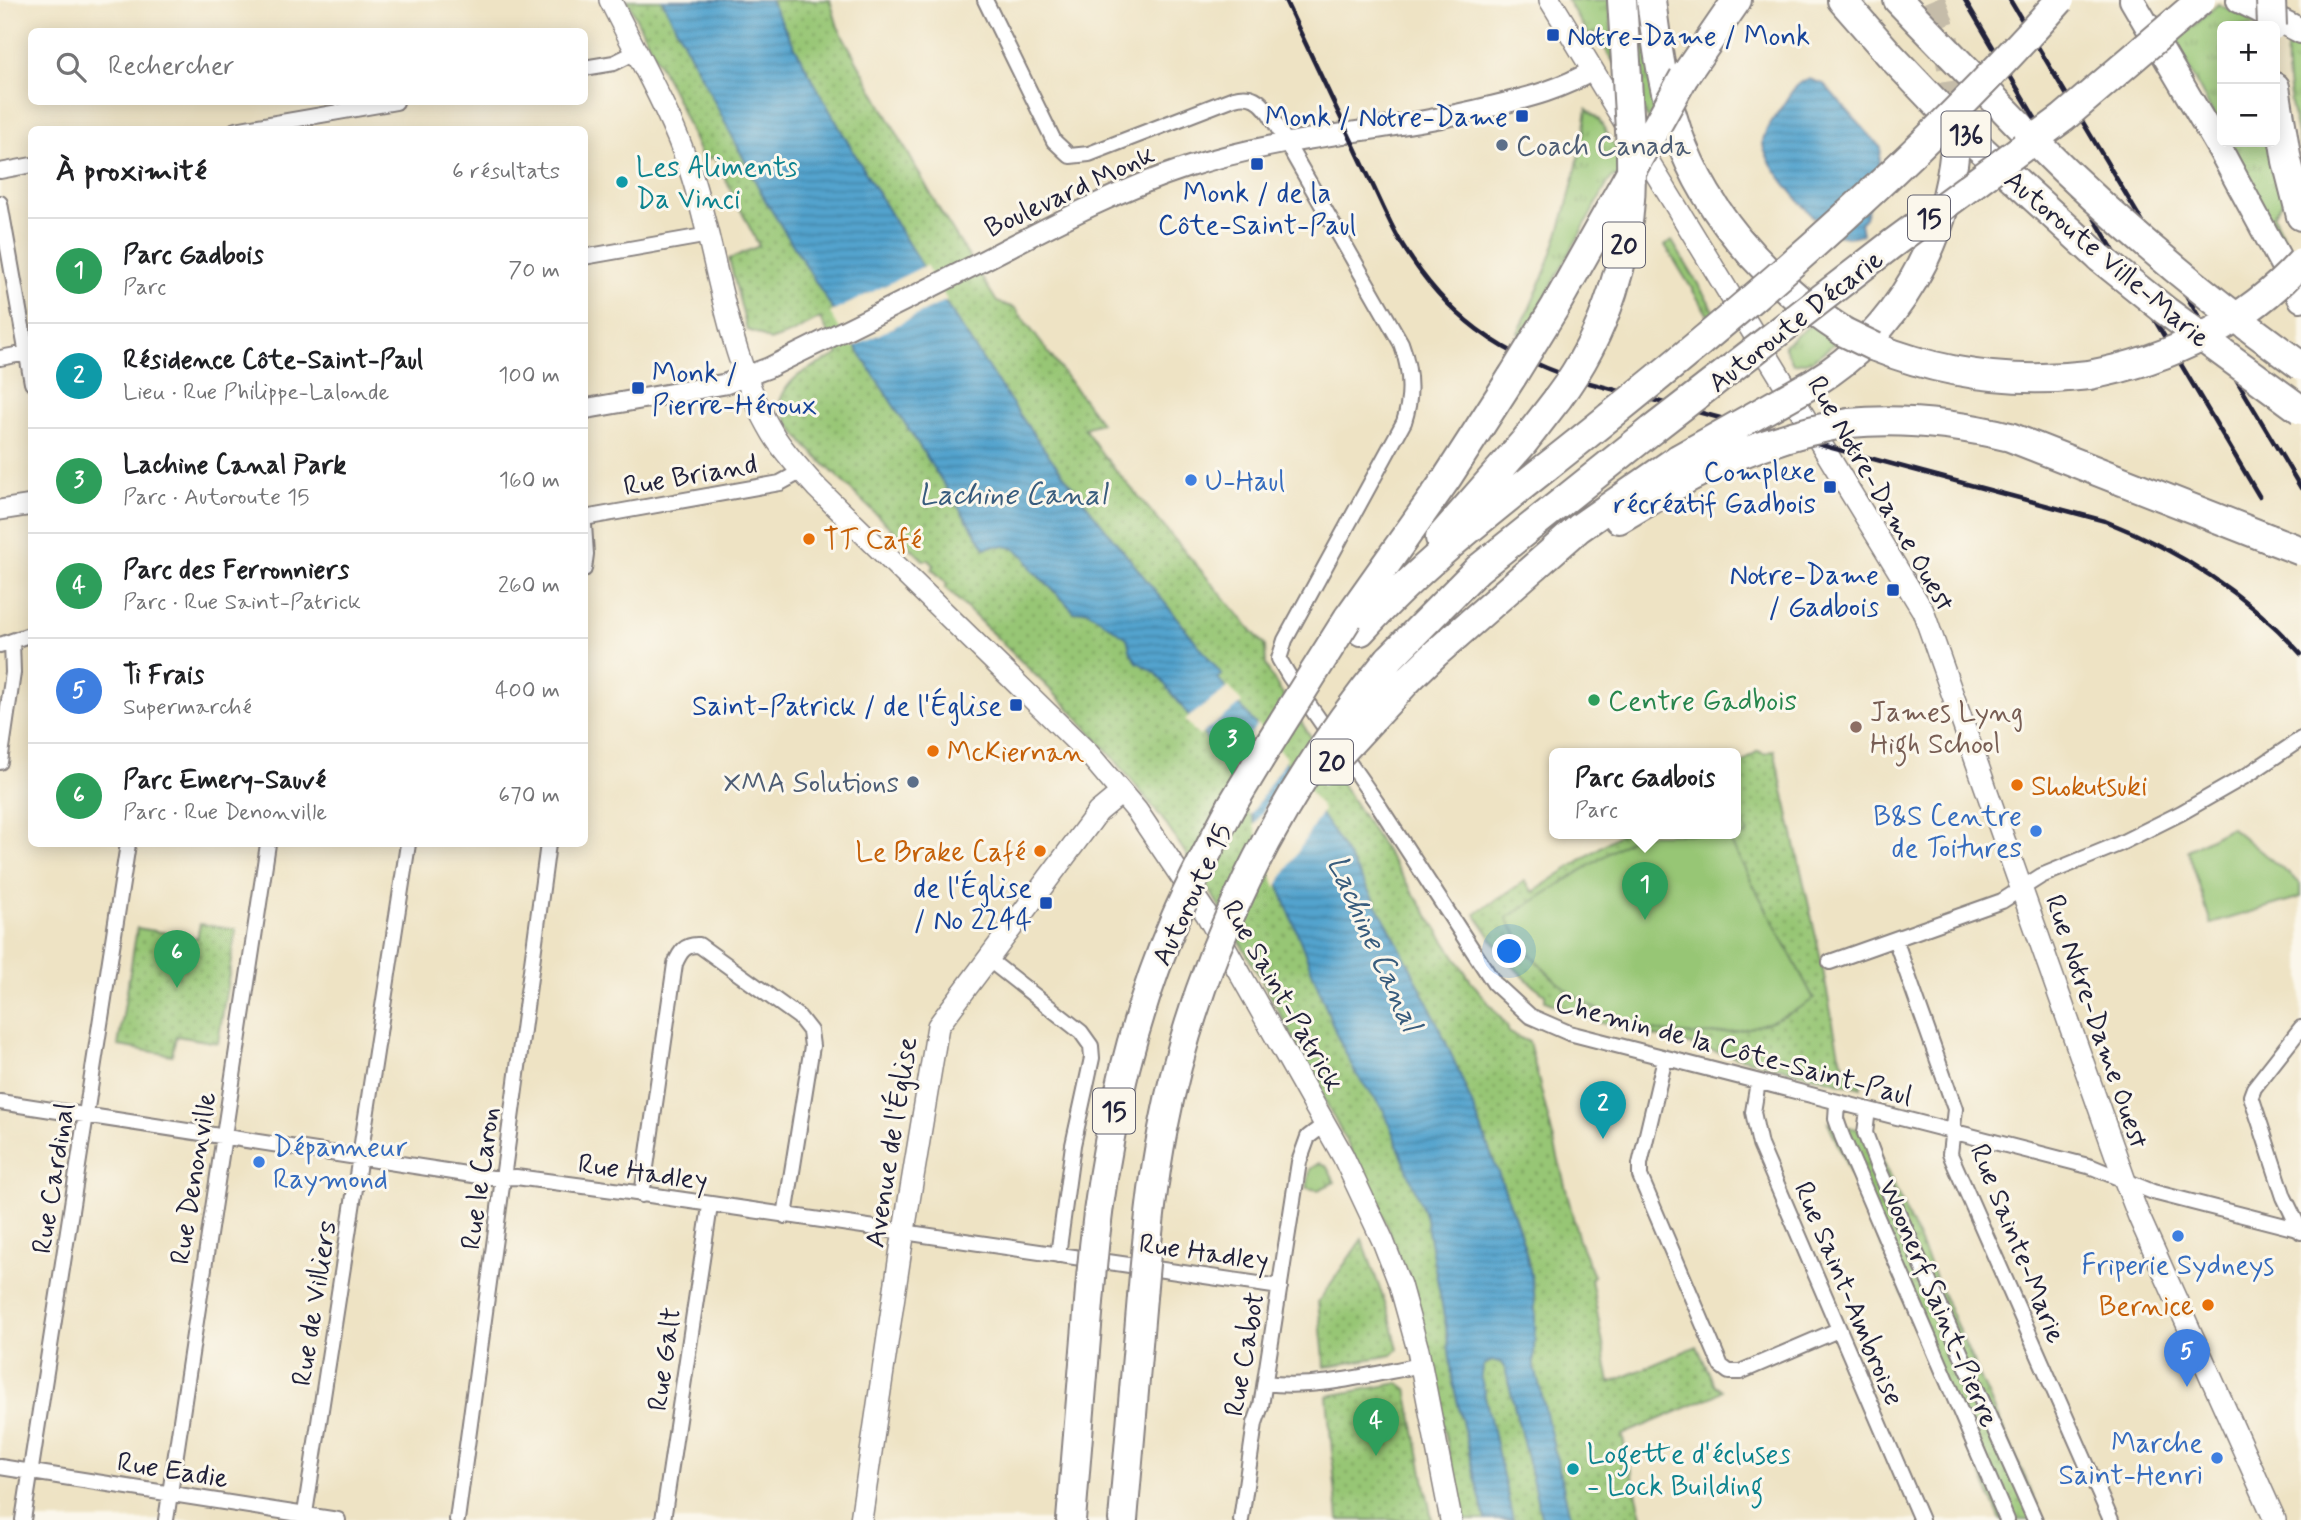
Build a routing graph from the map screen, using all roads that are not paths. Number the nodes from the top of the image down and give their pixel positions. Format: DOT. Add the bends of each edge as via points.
graph roads {
  1 [pos="610,0"];
  2 [pos="985,0"];
  3 [pos="1550,0"];
  4 [pos="1622,0"];
  5 [pos="1651,0"];
  6 [pos="1737,0"];
  7 [pos="1842,0"];
  8 [pos="1898,0"];
  9 [pos="2060,0"];
  10 [pos="2132,0"];
  11 [pos="2201,0"];
  12 [pos="2239,0"];
  13 [pos="2271,0"];
  14 [pos="2272,21"];
  15 [pos="2301,31"];
  16 [pos="636,52"];
  17 [pos="588,67"];
  18 [pos="1593,70"];
  19 [pos="381,105"];
  20 [pos="2280,117"];
  21 [pos="274,126"];
  22 [pos="1285,143"];
  23 [pos="1955,148"];
  24 [pos="28,166"];
  25 [pos="0,171"];
  26 [pos="0,203"];
  27 [pos="2301,216"];
  28 [pos="709,235"];
  29 [pos="588,256"];
  30 [pos="2301,262"];
  31 [pos="2301,299"];
  32 [pos="28,348"];
  33 [pos="28,353"];
  34 [pos="0,358"];
  35 [pos="2301,366"];
  36 [pos="747,376"];
  37 [pos="588,408"];
  38 [pos="2301,410"];
  39 [pos="1684,468"];
  40 [pos="802,471"];
  41 [pos="28,506"];
  42 [pos="0,510"];
  43 [pos="588,517"];
  44 [pos="2301,551"];
  45 [pos="1392,597"];
  46 [pos="1354,624"];
  47 [pos="28,635"];
  48 [pos="6,643"];
  49 [pos="2301,739"];
  50 [pos="0,762"];
  51 [pos="1121,793"];
  52 [pos="128,847"];
  53 [pos="268,847"];
  54 [pos="408,847"];
  55 [pos="548,847"];
  56 [pos="1262,851"];
  57 [pos="2021,889"];
  58 [pos="1895,939"];
  59 [pos="988,959"];
  60 [pos="1830,962"];
  61 [pos="2301,1028"];
  62 [pos="1665,1058"];
  63 [pos="1758,1082"];
  64 [pos="0,1102"];
  65 [pos="1837,1103"];
  66 [pos="1868,1110"];
  67 [pos="87,1115"];
  68 [pos="1325,1124"];
  69 [pos="1953,1131"];
  70 [pos="224,1136"];
  71 [pos="359,1157"];
  72 [pos="504,1178"];
  73 [pos="2125,1181"];
  74 [pos="642,1195"];
  75 [pos="710,1206"];
  76 [pos="785,1216"];
  77 [pos="2299,1224"];
  78 [pos="904,1233"];
  79 [pos="1058,1255"];
  80 [pos="1280,1287"];
  81 [pos="1838,1330"];
  82 [pos="1422,1365"];
  83 [pos="1265,1383"];
  84 [pos="0,1468"];
  85 [pos="31,1472"];
  86 [pos="170,1492"];
  87 [pos="305,1517"];
  88 [pos="23,1520"];
  89 [pos="166,1520"];
  90 [pos="338,1520"];
  91 [pos="457,1520"];
  92 [pos="663,1520"];
  93 [pos="861,1520"];
  94 [pos="1071,1520"];
  95 [pos="1123,1520"];
  96 [pos="1241,1520"];
  97 [pos="1451,1520"];
  98 [pos="1921,1520"];
  99 [pos="2007,1520"];
  100 [pos="2035,1520"];
  101 [pos="2110,1520"];
  102 [pos="2274,1520"];
  1 -- 16 [label="main road, Rue Saint-Patrick"];
  2 -- 22 [label="street, Chemin de la Côte-Saint-Paul" via="1054,142 1070,156 1089,154 1241,96 1260,101"];
  3 -- 18 [label="main road, Rue Notre-Dame Ouest"];
  4 -- 45 [label="highway, 20, bridge" via="1631,175 1622,254 1600,326 1558,398"];
  5 -- 30 [label="highway, bridge" via="1671,115 1708,195 1763,268 1844,332 1875,347 1920,364 1970,375 2028,379 2089,375 2159,356 2206,335 2250,307"];
  6 -- 46 [label="highway, bridge" via="1684,78 1555,307"];
  7 -- 38 [label="highway, Autoroute Ville-Marie / 136, bridge" via="1969,138 2100,258"];
  8 -- 35 [label="highway, Autoroute Ville-Marie / 136, bridge" via="2103,206"];
  9 -- 45 [label="highway, Autoroute Décarie / 15, bridge" via="1938,127 1800,257"];
  10 -- 31 [label="highway"];
  11 -- 56 [label="highway, Autoroute Décarie / 15, bridge" via="2081,103 1892,244 1478,569 1389,659 1351,706"];
  12 -- 15 [label="highway"];
  13 -- 14 [label="highway, bridge"];
  16 -- 17 [label="street" via="614,63"];
  16 -- 28 [label="main road, Rue Saint-Patrick" via="688,165"];
  18 -- 22 [label="street, Boulevard Monk" via="1554,90 1470,112"];
  18 -- 57 [label="main road, Rue Notre-Dame Ouest" via="1923,611"];
  19 -- 21 [label="street"];
  20 -- 27 [label="highway"];
  22 -- 36 [label="street, Boulevard Monk" via="1168,174 1068,217"];
  22 -- 62 [label="street, Chemin de la Côte-Saint-Paul" via="1396,334 1410,382 1401,429 1283,643 1280,663 1501,992 1549,1026"];
  23 -- 39 [label="highway, 20, bridge" via="1945,204 1930,248 1892,312 1847,359"];
  24 -- 25 [label="street"];
  26 -- 32 [label="street"];
  28 -- 29 [label="street"];
  28 -- 36 [label="main road, Rue Saint-Patrick" via="736,349"];
  33 -- 34 [label="street"];
  36 -- 37 [label="street, Boulevard Monk"];
  36 -- 40 [label="main road, Rue Saint-Patrick" via="772,432"];
  39 -- 44 [label="highway, bridge" via="1817,428 1891,420 1928,422 2010,437"];
  39 -- 56 [label="highway, 20, bridge" via="1579,528 1409,679 1325,770"];
  40 -- 43 [label="street, Rue Briand" via="780,483"];
  40 -- 51 [label="main road, Rue Saint-Patrick" via="1054,719"];
  41 -- 42 [label="street"];
  45 -- 46 [label="highway, 15"];
  46 -- 94 [label="highway, Autoroute 15 / 15, bridge" via="1259,761 1196,874 1145,1000 1125,1065 1096,1223"];
  47 -- 48 [label="street"];
  48 -- 50 [label="street" via="13,673"];
  49 -- 57 [label="street" via="2181,813"];
  51 -- 59 [label="main road, Avenue de l'Église" via="1098,812"];
  51 -- 68 [label="main road, Rue Saint-Patrick" via="1207,915"];
  52 -- 67 [label="street, Rue Cardinal"];
  53 -- 70 [label="street, Rue Denonville"];
  54 -- 71 [label="street, Rue de Villiers"];
  55 -- 72 [label="street, Rue le Caron"];
  56 -- 95 [label="highway, Autoroute 15 / 15, bridge" via="1216,950 1181,1052 1158,1157"];
  57 -- 58 [label="street" via="2002,901"];
  57 -- 73 [label="main road, Rue Notre-Dame Ouest"];
  58 -- 60 [label="street"];
  58 -- 69 [label="street, Rue Sainte-Marie" via="1955,1109"];
  59 -- 78 [label="main road, Avenue de l'Église" via="938,1026"];
  59 -- 79 [label="street" via="1081,1032 1091,1045"];
  61 -- 77 [label="street" via="2251,1096 2284,1198"];
  62 -- 63 [label="street, Chemin de la Côte-Saint-Paul"];
  62 -- 81 [label="street" via="1640,1176 1721,1366 1740,1372"];
  63 -- 65 [label="street, Chemin de la Côte-Saint-Paul"];
  63 -- 81 [label="street, Rue Saint-Ambroise" via="1753,1112 1758,1138"];
  64 -- 67 [label="street, Rue Hadley"];
  65 -- 66 [label="street, Chemin de la Côte-Saint-Paul"];
  65 -- 99 [label="street, Woonerf Saint-Pierre" via="1842,1136"];
  66 -- 69 [label="street, Chemin de la Côte-Saint-Paul"];
  66 -- 100 [label="street, Woonerf Saint-Pierre" via="1865,1133 1869,1144"];
  67 -- 70 [label="street, Rue Hadley"];
  67 -- 85 [label="street, Rue Cardinal"];
  68 -- 80 [label="street, Rue Cabot" via="1308,1137 1300,1156"];
  68 -- 82 [label="main road, Rue Saint-Patrick" via="1389,1254"];
  69 -- 73 [label="street, Chemin de la Côte-Saint-Paul" via="2092,1167"];
  69 -- 101 [label="street, Rue Sainte-Marie" via="1950,1154"];
  70 -- 71 [label="street, Rue Hadley"];
  70 -- 86 [label="street, Rue Denonville"];
  71 -- 72 [label="street, Rue Hadley"];
  71 -- 87 [label="street, Rue de Villiers"];
  72 -- 74 [label="street, Rue Hadley"];
  72 -- 91 [label="street, Rue le Caron"];
  73 -- 77 [label="street, Chemin de la Côte-Saint-Paul" via="2153,1192"];
  73 -- 102 [label="main road, Rue Notre-Dame Ouest"];
  74 -- 75 [label="street, Rue Hadley"];
  74 -- 76 [label="street" via="676,964 682,950 699,945 799,1017 810,1031 812,1046"];
  75 -- 76 [label="street, Rue Hadley"];
  75 -- 92 [label="street, Rue Galt"];
  76 -- 78 [label="street, Rue Hadley"];
  78 -- 79 [label="street, Rue Hadley"];
  78 -- 93 [label="main road, Avenue de l'Église"];
  79 -- 80 [label="street, Rue Hadley"];
  80 -- 83 [label="street, Rue Cabot"];
  81 -- 98 [label="street, Rue Saint-Ambroise"];
  82 -- 83 [label="street" via="1310,1383"];
  82 -- 97 [label="main road, Rue Saint-Patrick"];
  83 -- 96 [label="street, Rue Cabot"];
  84 -- 85 [label="street, Rue Eadie"];
  85 -- 86 [label="street, Rue Eadie"];
  85 -- 88 [label="street, Rue Cardinal"];
  86 -- 87 [label="street, Rue Eadie"];
  86 -- 89 [label="street, Rue Denonville"];
  87 -- 90 [label="street, Rue Eadie"];
}
